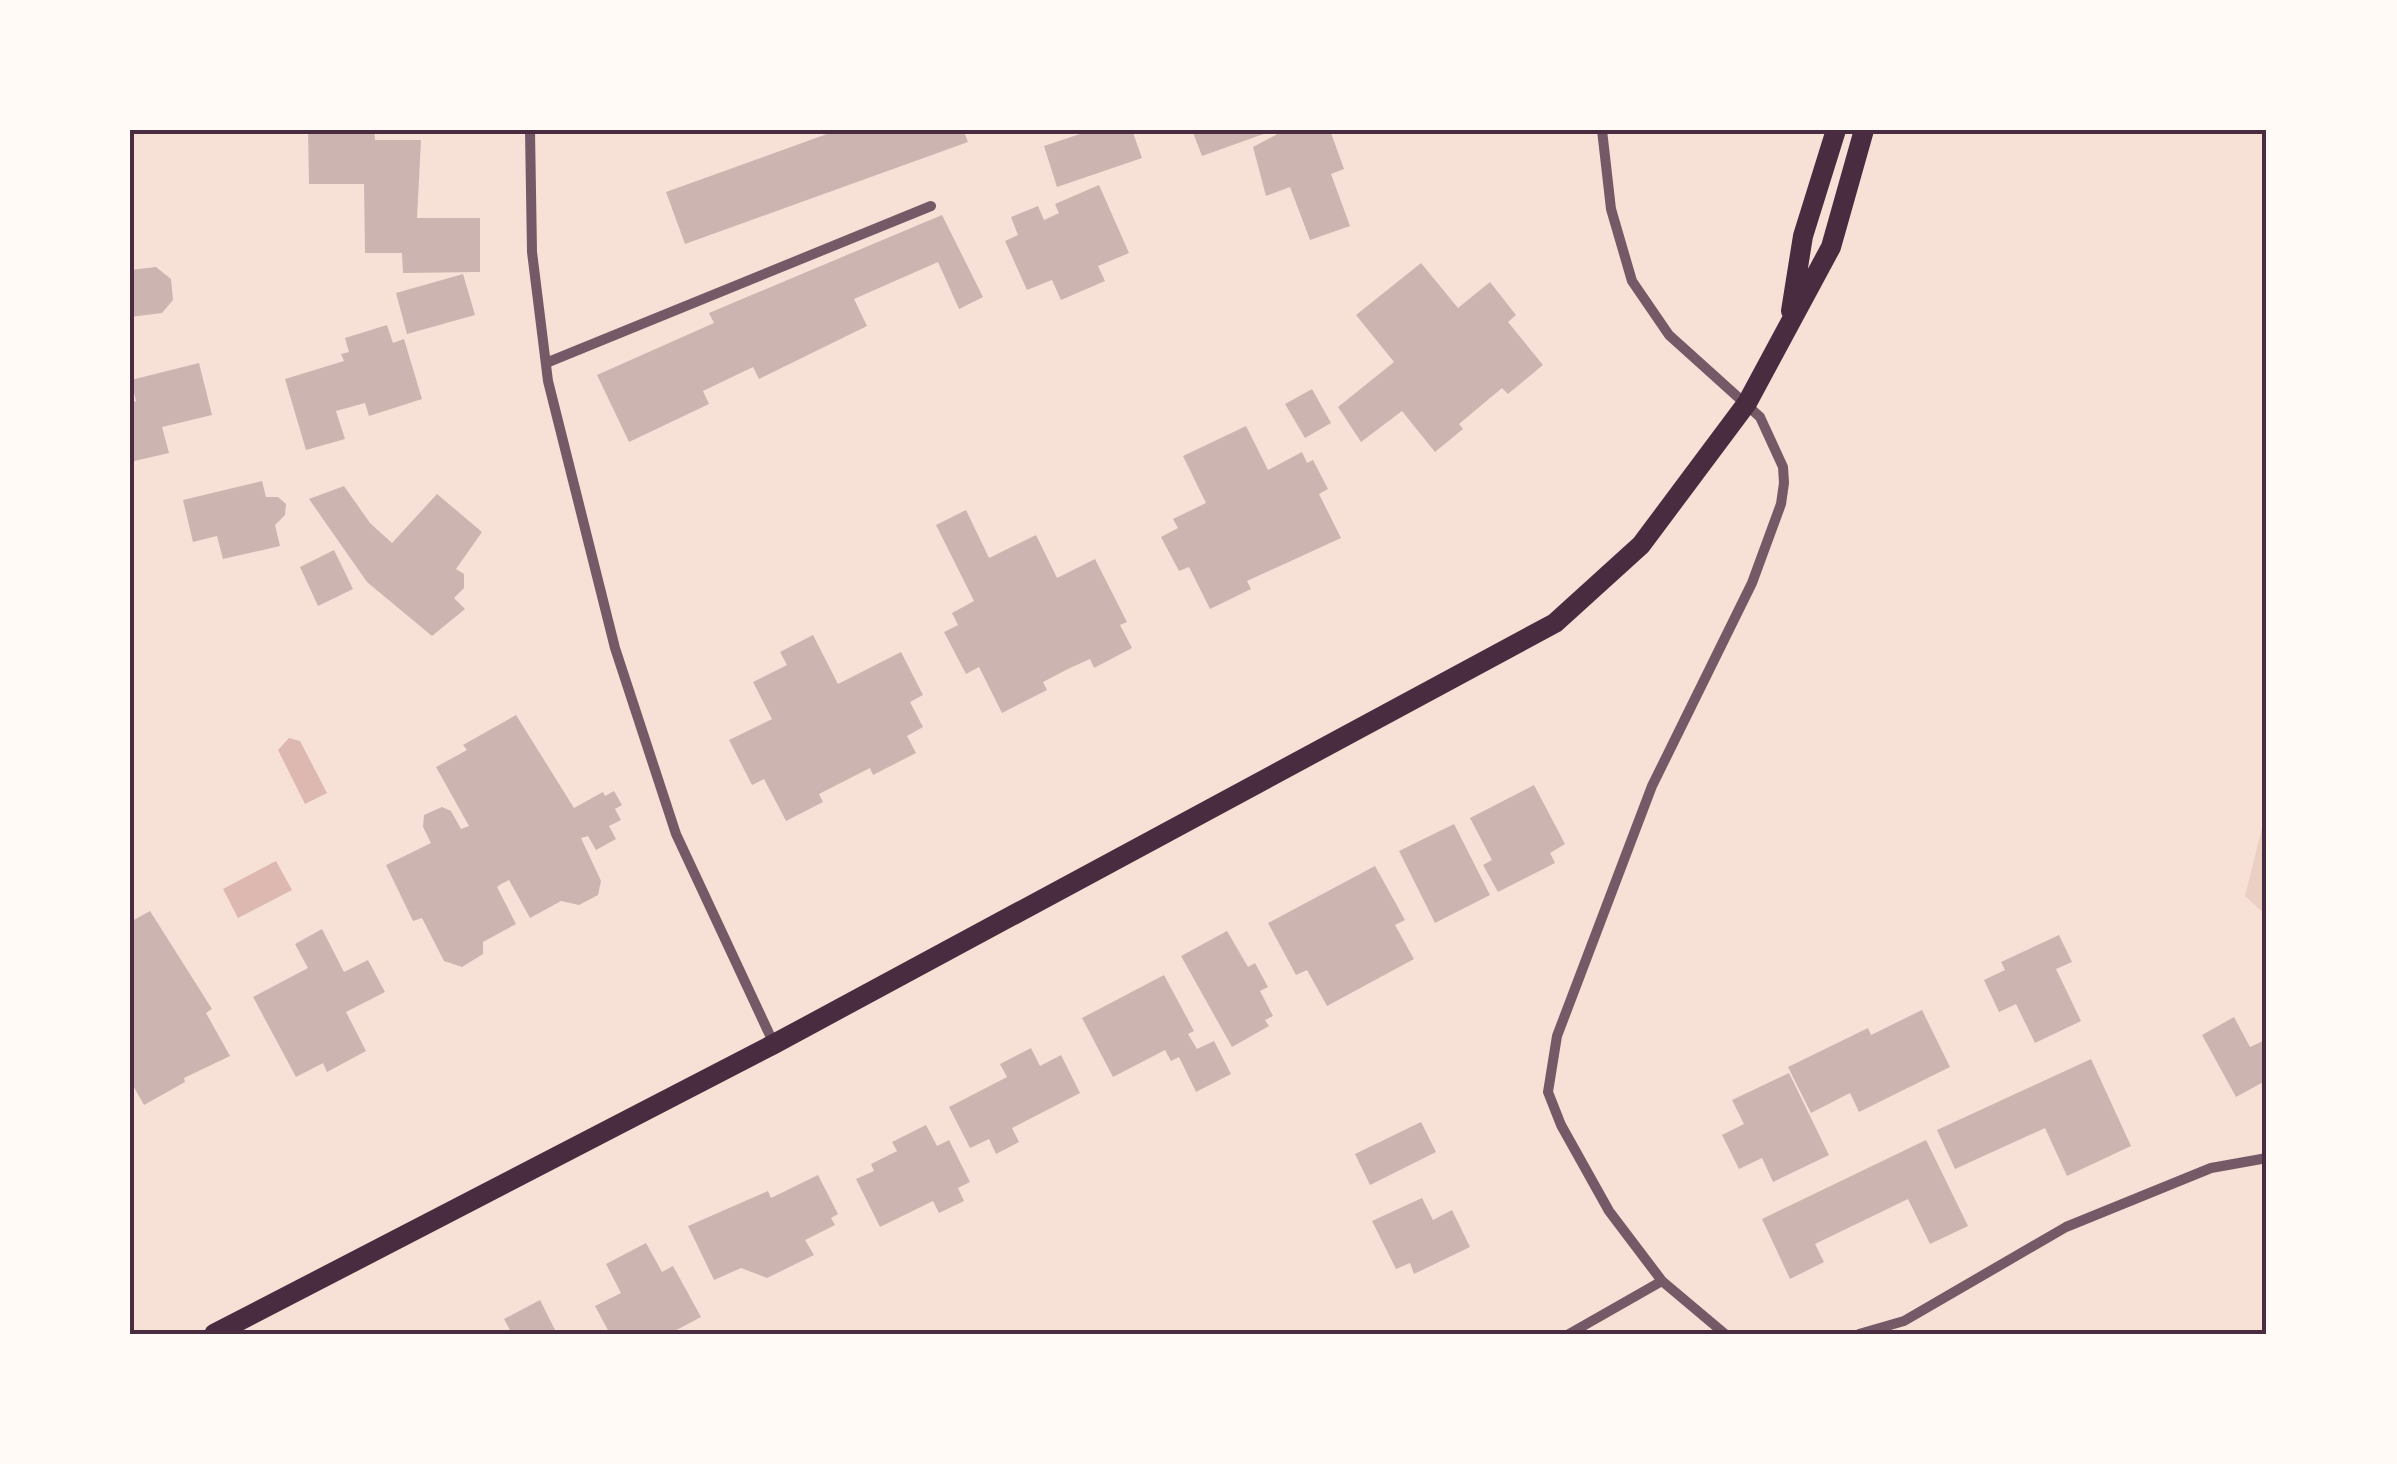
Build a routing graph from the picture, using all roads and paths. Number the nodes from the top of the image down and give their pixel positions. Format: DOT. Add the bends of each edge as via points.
graph roads {
  1 [pos="530,130"];
  2 [pos="1602,130"];
  3 [pos="1836,130"];
  4 [pos="1864,130"];
  5 [pos="931,206"];
  6 [pos="1788,328"];
  7 [pos="546,363"];
  8 [pos="1747,403"];
  9 [pos="774,1044"];
  10 [pos="2267,1158"];
  11 [pos="1662,1282"];
  12 [pos="214,1334"];
  13 [pos="1568,1334"];
  14 [pos="1725,1334"];
  15 [pos="1859,1334"];
  1 -- 7 [label="street" via="532,252"];
  2 -- 8 [label="street" via="1611,209 1637,291 1669,335"];
  3 -- 6 [label="main road" via="1803,236"];
  4 -- 6 [label="main road" via="1831,247"];
  5 -- 7 [label="street"];
  6 -- 8 [label="main road"];
  7 -- 9 [label="street" via="615,648 670,816"];
  8 -- 9 [label="main road" via="1641,545 1555,623"];
  8 -- 11 [label="street" via="1768,428 1784,467 1781,504 1752,583 1652,786 1557,1036 1548,1092 1609,1211"];
  9 -- 12 [label="main road"];
  10 -- 15 [label="street" via="2211,1168 2066,1228 1904,1321"];
  11 -- 13 [label="street"];
  11 -- 14 [label="street"];
}
